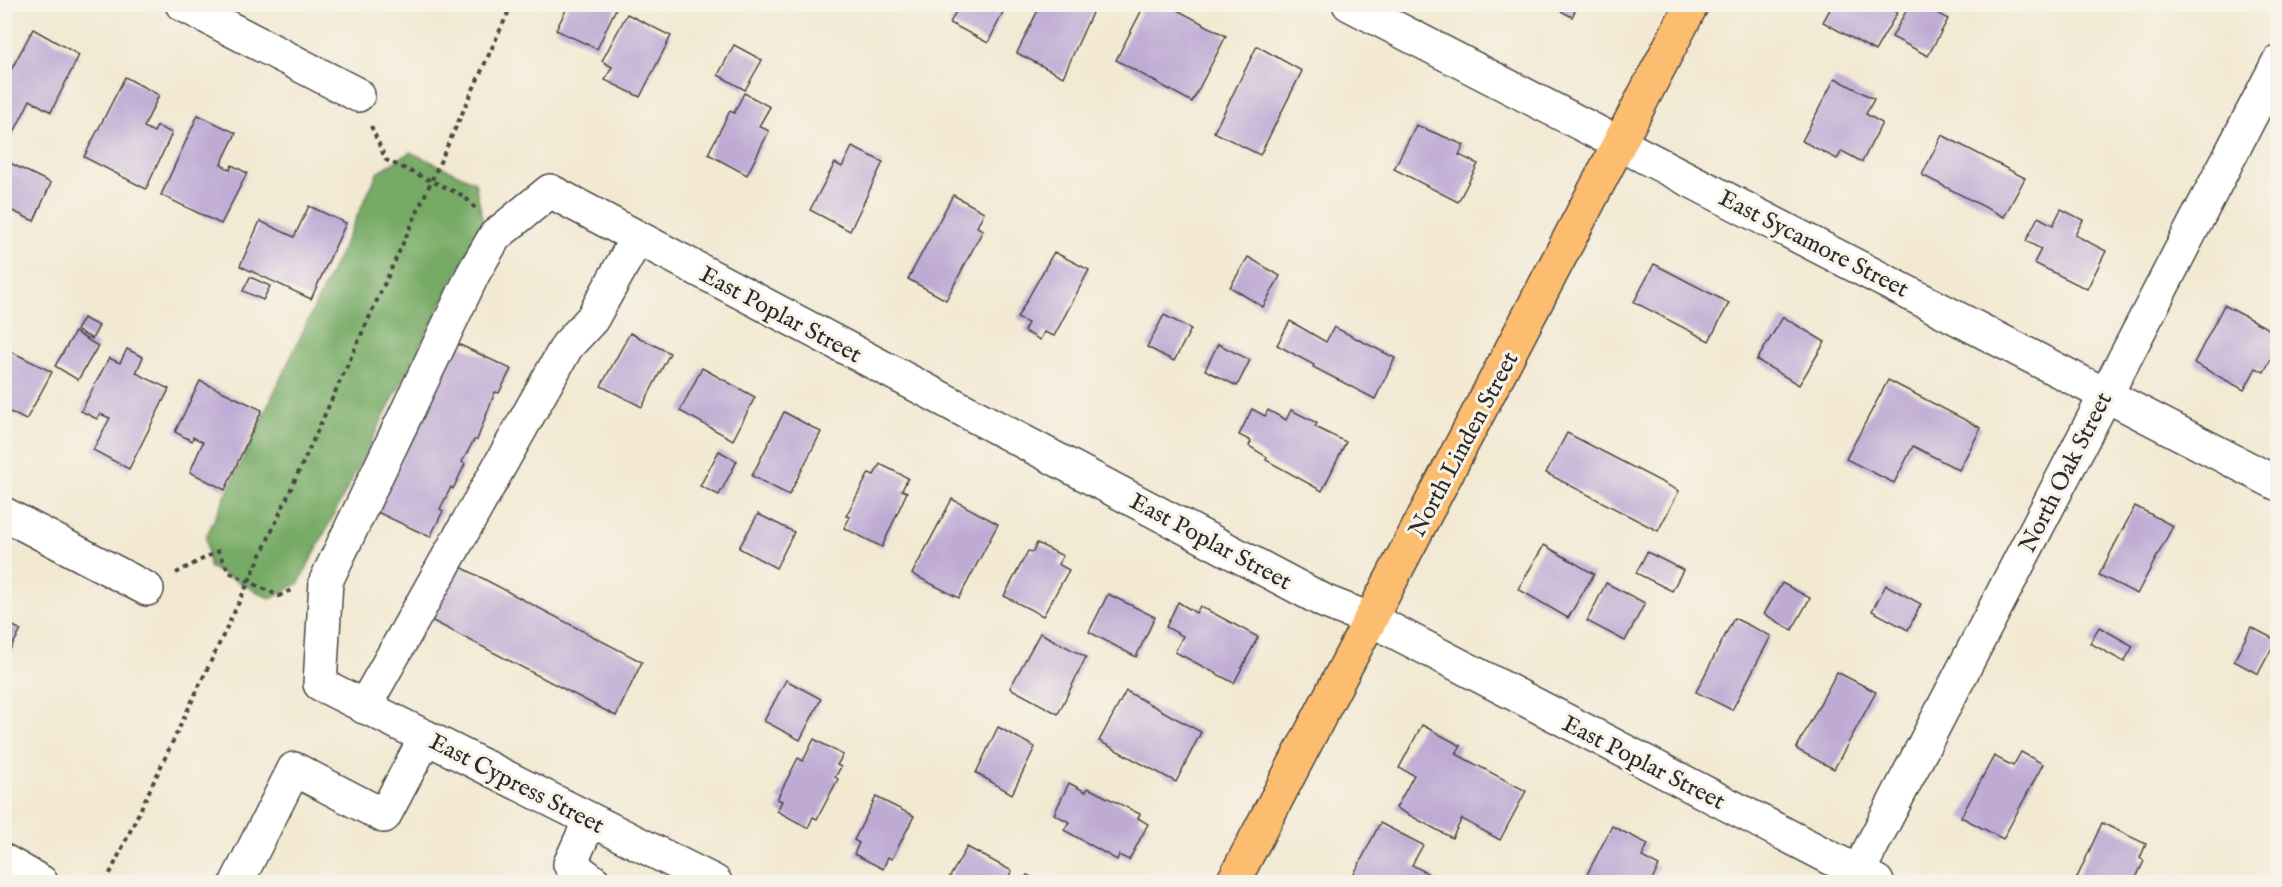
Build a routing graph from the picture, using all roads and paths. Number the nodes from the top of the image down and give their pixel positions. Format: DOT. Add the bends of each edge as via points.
graph roads {
  1 [pos="182,4"];
  2 [pos="512,4"];
  3 [pos="1349,4"];
  4 [pos="1692,4"];
  5 [pos="2277,63"];
  6 [pos="358,95"];
  7 [pos="1620,144"];
  8 [pos="432,182"];
  9 [pos="495,236"];
  10 [pos="637,238"];
  11 [pos="2105,394"];
  12 [pos="2277,484"];
  13 [pos="4,514"];
  14 [pos="327,581"];
  15 [pos="249,582"];
  16 [pos="147,589"];
  17 [pos="1372,620"];
  18 [pos="364,707"];
  19 [pos="426,738"];
  20 [pos="590,820"];
  21 [pos="4,861"];
  22 [pos="1863,879"];
  23 [pos="41,882"];
  24 [pos="106,882"];
  25 [pos="237,882"];
  26 [pos="594,882"];
  27 [pos="715,882"];
  28 [pos="1233,882"];
  1 -- 6 [label="street"];
  2 -- 8 [label="path"];
  3 -- 7 [label="street, East Sycamore Street"];
  4 -- 7 [label="main road, North Linden Street"];
  5 -- 11 [label="street, North Oak Street"];
  6 -- 8 [label="path" via="386,160"];
  7 -- 11 [label="street, East Sycamore Street"];
  7 -- 17 [label="main road, North Linden Street"];
  8 -- 9 [label="path" via="464,196"];
  8 -- 15 [label="path"];
  9 -- 10 [label="street, East Poplar Street" via="550,191"];
  9 -- 14 [label="street" via="473,274"];
  10 -- 17 [label="street, East Poplar Street" via="1326,602"];
  10 -- 18 [label="street" via="592,319 567,346"];
  11 -- 12 [label="street, East Sycamore Street"];
  11 -- 22 [label="street, North Oak Street"];
  13 -- 16 [label="street"];
  14 -- 15 [label="path" via="308,582 279,596"];
  14 -- 18 [label="street, East Cypress Street" via="320,684"];
  15 -- 16 [label="path" via="229,572 218,551"];
  15 -- 24 [label="path"];
  17 -- 22 [label="street, East Poplar Street"];
  17 -- 28 [label="main road, North Linden Street"];
  18 -- 19 [label="street, East Cypress Street"];
  19 -- 20 [label="street, East Cypress Street"];
  19 -- 25 [label="street" via="384,816 294,769"];
  20 -- 26 [label="street" via="570,864"];
  20 -- 27 [label="street, East Cypress Street"];
  21 -- 23 [label="street"];
}
